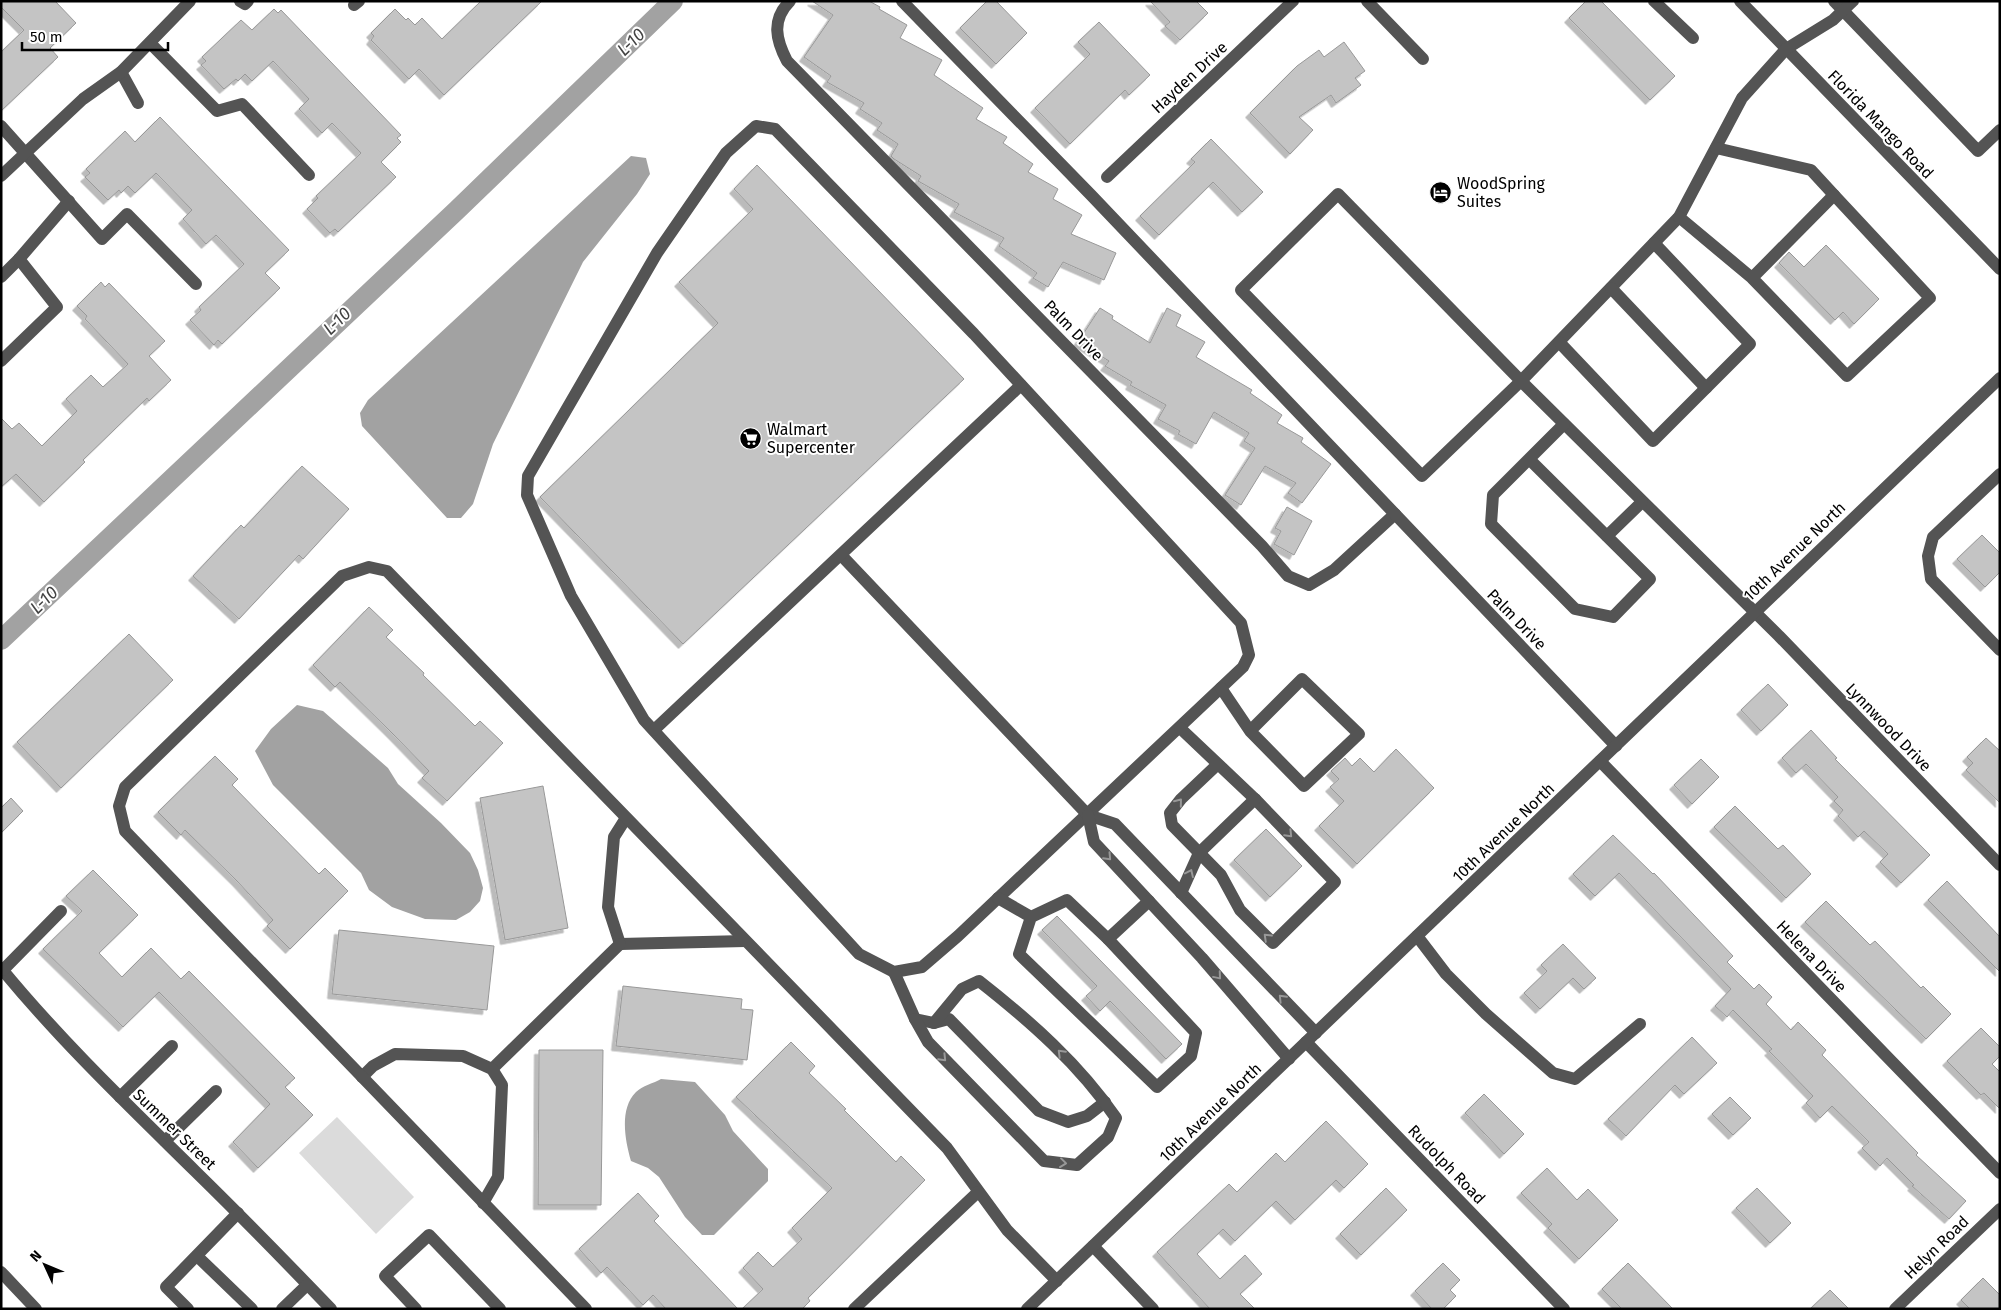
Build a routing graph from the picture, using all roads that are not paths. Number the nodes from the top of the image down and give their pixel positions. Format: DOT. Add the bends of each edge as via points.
graph roads {
  1 [pos="240,1"];
  2 [pos="248,1"];
  3 [pos="790,1"];
  4 [pos="902,1"];
  5 [pos="1292,1"];
  6 [pos="1367,1"];
  7 [pos="1740,1"];
  8 [pos="1853,1"];
  9 [pos="189,2"];
  10 [pos="1664,4"];
  11 [pos="1838,6"];
  12 [pos="1693,38"];
  13 [pos="150,43"];
  14 [pos="1786,49"];
  15 [pos="1423,59"];
  16 [pos="121,72"];
  17 [pos="138,103"];
  18 [pos="1,126"];
  19 [pos="2000,130"];
  20 [pos="1716,148"];
  21 [pos="26,151"];
  22 [pos="309,175"];
  23 [pos="1,176"];
  24 [pos="1107,177"];
  25 [pos="1834,195"];
  26 [pos="69,201"];
  27 [pos="1679,217"];
  28 [pos="1654,243"];
  29 [pos="19,259"];
  30 [pos="2000,269"];
  31 [pos="1,277"];
  32 [pos="1752,278"];
  33 [pos="196,284"];
  34 [pos="1611,288"];
  35 [pos="1559,342"];
  36 [pos="1,362"];
  37 [pos="2000,378"];
  38 [pos="1521,382"];
  39 [pos="1021,385"];
  40 [pos="1706,388"];
  41 [pos="1564,424"];
  42 [pos="1529,459"];
  43 [pos="2000,474"];
  44 [pos="1642,502"];
  45 [pos="1395,514"];
  46 [pos="1607,536"];
  47 [pos="841,555"];
  48 [pos="1754,612"];
  49 [pos="2000,650"];
  50 [pos="1221,688"];
  51 [pos="1180,728"];
  52 [pos="654,730"];
  53 [pos="1250,731"];
  54 [pos="1616,746"];
  55 [pos="1600,761"];
  56 [pos="1218,764"];
  57 [pos="1255,799"];
  58 [pos="1088,815"];
  59 [pos="626,818"];
  60 [pos="1199,854"];
  61 [pos="2000,865"];
  62 [pos="1181,893"];
  63 [pos="998,898"];
  64 [pos="1149,901"];
  65 [pos="61,911"];
  66 [pos="1031,918"];
  67 [pos="1418,936"];
  68 [pos="1108,939"];
  69 [pos="745,941"];
  70 [pos="620,944"];
  71 [pos="2,969"];
  72 [pos="894,972"];
  73 [pos="915,1019"];
  74 [pos="934,1023"];
  75 [pos="1640,1024"];
  76 [pos="1311,1037"];
  77 [pos="172,1046"];
  78 [pos="1289,1059"];
  79 [pos="492,1068"];
  80 [pos="362,1077"];
  81 [pos="216,1091"];
  82 [pos="120,1098"];
  83 [pos="1105,1102"];
  84 [pos="165,1141"];
  85 [pos="2000,1173"];
  86 [pos="978,1192"];
  87 [pos="483,1202"];
  88 [pos="2000,1209"];
  89 [pos="238,1213"];
  90 [pos="1093,1246"];
  91 [pos="197,1256"];
  92 [pos="1,1272"];
  93 [pos="1056,1281"];
  94 [pos="307,1284"];
  95 [pos="36,1309"];
  96 [pos="188,1309"];
  97 [pos="252,1309"];
  98 [pos="282,1309"];
  99 [pos="331,1309"];
  100 [pos="416,1309"];
  101 [pos="500,1309"];
  102 [pos="586,1309"];
  103 [pos="854,1309"];
  104 [pos="1027,1309"];
  105 [pos="1153,1309"];
  106 [pos="1564,1309"];
  107 [pos="1895,1309"];
  1 -- 2 [label="street" via="245,4"];
  3 -- 45 [label="street, Palm Drive" via="776,26 778,43 787,61 1288,576 1309,585 1334,570"];
  4 -- 45 [label="street, Palm Drive"];
  5 -- 24 [label="street, Hayden Drive"];
  6 -- 15 [label="street"];
  7 -- 14 [label="street, Florida Mango Road"];
  8 -- 11 [label="street"];
  9 -- 13 [label="street"];
  10 -- 12 [label="street"];
  11 -- 14 [label="street" via="1833,20"];
  11 -- 19 [label="street" via="1978,151"];
  13 -- 16 [label="street"];
  13 -- 22 [label="street" via="217,112 242,104"];
  14 -- 20 [label="street" via="1742,98"];
  14 -- 30 [label="street, Florida Mango Road"];
  16 -- 17 [label="street"];
  16 -- 21 [label="street" via="83,99"];
  18 -- 21 [label="street"];
  20 -- 25 [label="street" via="1811,170"];
  20 -- 27 [label="street"];
  21 -- 23 [label="street"];
  21 -- 26 [label="street"];
  25 -- 32 [label="street"];
  25 -- 32 [label="street" via="1930,298 1847,376"];
  26 -- 29 [label="street"];
  26 -- 33 [label="street" via="102,239 127,214"];
  27 -- 28 [label="street"];
  27 -- 32 [label="street"];
  28 -- 34 [label="street"];
  28 -- 40 [label="street" via="1750,344"];
  29 -- 31 [label="street"];
  29 -- 36 [label="street" via="58,307"];
  34 -- 35 [label="street"];
  34 -- 40 [label="street"];
  35 -- 38 [label="street"];
  35 -- 40 [label="street" via="1653,441"];
  37 -- 48 [label="street, 10th Avenue North"];
  38 -- 38 [label="street" via="1338,194 1241,290 1422,476"];
  38 -- 41 [label="street, Lynnwood Drive"];
  39 -- 47 [label="street"];
  39 -- 50 [label="street" via="1240,622 1249,655 1243,667"];
  39 -- 52 [label="street" via="774,129 756,126 726,153 657,253 528,476 527,495 571,596 644,720"];
  41 -- 42 [label="street"];
  41 -- 44 [label="street, Lynnwood Drive"];
  42 -- 46 [label="street"];
  42 -- 46 [label="street" via="1493,495 1491,524 1575,609 1613,617 1650,579"];
  43 -- 49 [label="street" via="1933,537 1928,556 1931,579"];
  44 -- 46 [label="street"];
  44 -- 48 [label="street, Lynnwood Drive"];
  45 -- 54 [label="street, Palm Drive"];
  47 -- 52 [label="street"];
  47 -- 58 [label="street"];
  48 -- 54 [label="street, 10th Avenue North"];
  48 -- 61 [label="street, Lynnwood Drive"];
  50 -- 51 [label="street"];
  50 -- 53 [label="street"];
  51 -- 56 [label="street"];
  51 -- 58 [label="street"];
  52 -- 72 [label="street" via="859,954"];
  53 -- 53 [label="street" via="1304,786 1359,734 1302,679"];
  54 -- 55 [label="street, 10th Avenue North"];
  55 -- 67 [label="street, 10th Avenue North"];
  55 -- 85 [label="street, Helena Drive"];
  56 -- 57 [label="street"];
  60 -- 56 [label="street, one-way" via="1172,826 1170,813"];
  57 -- 60 [label="street"];
  57 -- 60 [label="street, one-way" via="1335,882 1273,943 1240,910 1221,875"];
  58 -- 62 [label="street, Rudolph Road" via="1115,824"];
  58 -- 63 [label="street"];
  58 -- 64 [label="street, one-way" via="1094,842"];
  59 -- 69 [label="street"];
  59 -- 70 [label="street" via="614,837 608,907"];
  59 -- 80 [label="street" via="387,571 369,567 342,576 125,787 119,806 125,831"];
  62 -- 60 [label="street, one-way"];
  76 -- 62 [label="street, Rudolph Road, one-way"];
  63 -- 66 [label="street"];
  63 -- 72 [label="street" via="922,967"];
  64 -- 68 [label="street"];
  64 -- 78 [label="street, one-way"];
  65 -- 71 [label="street"];
  66 -- 68 [label="street" via="1067,900"];
  66 -- 68 [label="street" via="1019,954 1157,1087 1191,1056 1196,1033"];
  67 -- 75 [label="street" via="1446,974 1553,1073 1575,1079"];
  67 -- 76 [label="street, 10th Avenue North"];
  69 -- 70 [label="street"];
  69 -- 86 [label="street" via="947,1148"];
  70 -- 79 [label="street"];
  71 -- 82 [label="street, Summer Street"];
  72 -- 73 [label="street"];
  73 -- 74 [label="street"];
  73 -- 83 [label="street, one-way" via="928,1042 1044,1161 1077,1165 1108,1137 1116,1118"];
  74 -- 83 [label="street" via="949,1019 1039,1111 1068,1122 1087,1116"];
  83 -- 74 [label="street, one-way" via="1093,1085 1020,1013 979,981 962,989"];
  76 -- 78 [label="street, 10th Avenue North"];
  76 -- 106 [label="street, Rudolph Road"];
  77 -- 82 [label="street"];
  78 -- 90 [label="street, 10th Avenue North"];
  79 -- 80 [label="street" via="463,1056 395,1054 373,1066"];
  79 -- 87 [label="street" via="502,1085 498,1177"];
  80 -- 87 [label="street"];
  81 -- 84 [label="street"];
  82 -- 84 [label="street, Summer Street"];
  84 -- 89 [label="street, Summer Street"];
  86 -- 93 [label="street" via="1007,1230"];
  86 -- 103 [label="street"];
  87 -- 102 [label="street"];
  88 -- 107 [label="street, Helyn Road"];
  89 -- 91 [label="street"];
  89 -- 94 [label="street, Summer Street"];
  90 -- 93 [label="street, 10th Avenue North"];
  90 -- 105 [label="street"];
  91 -- 96 [label="street" via="166,1287"];
  91 -- 97 [label="street"];
  92 -- 95 [label="street"];
  93 -- 104 [label="street, 10th Avenue North"];
  94 -- 98 [label="street"];
  94 -- 99 [label="street, Summer Street"];
  100 -- 101 [label="street" via="385,1276 429,1235"];
}
